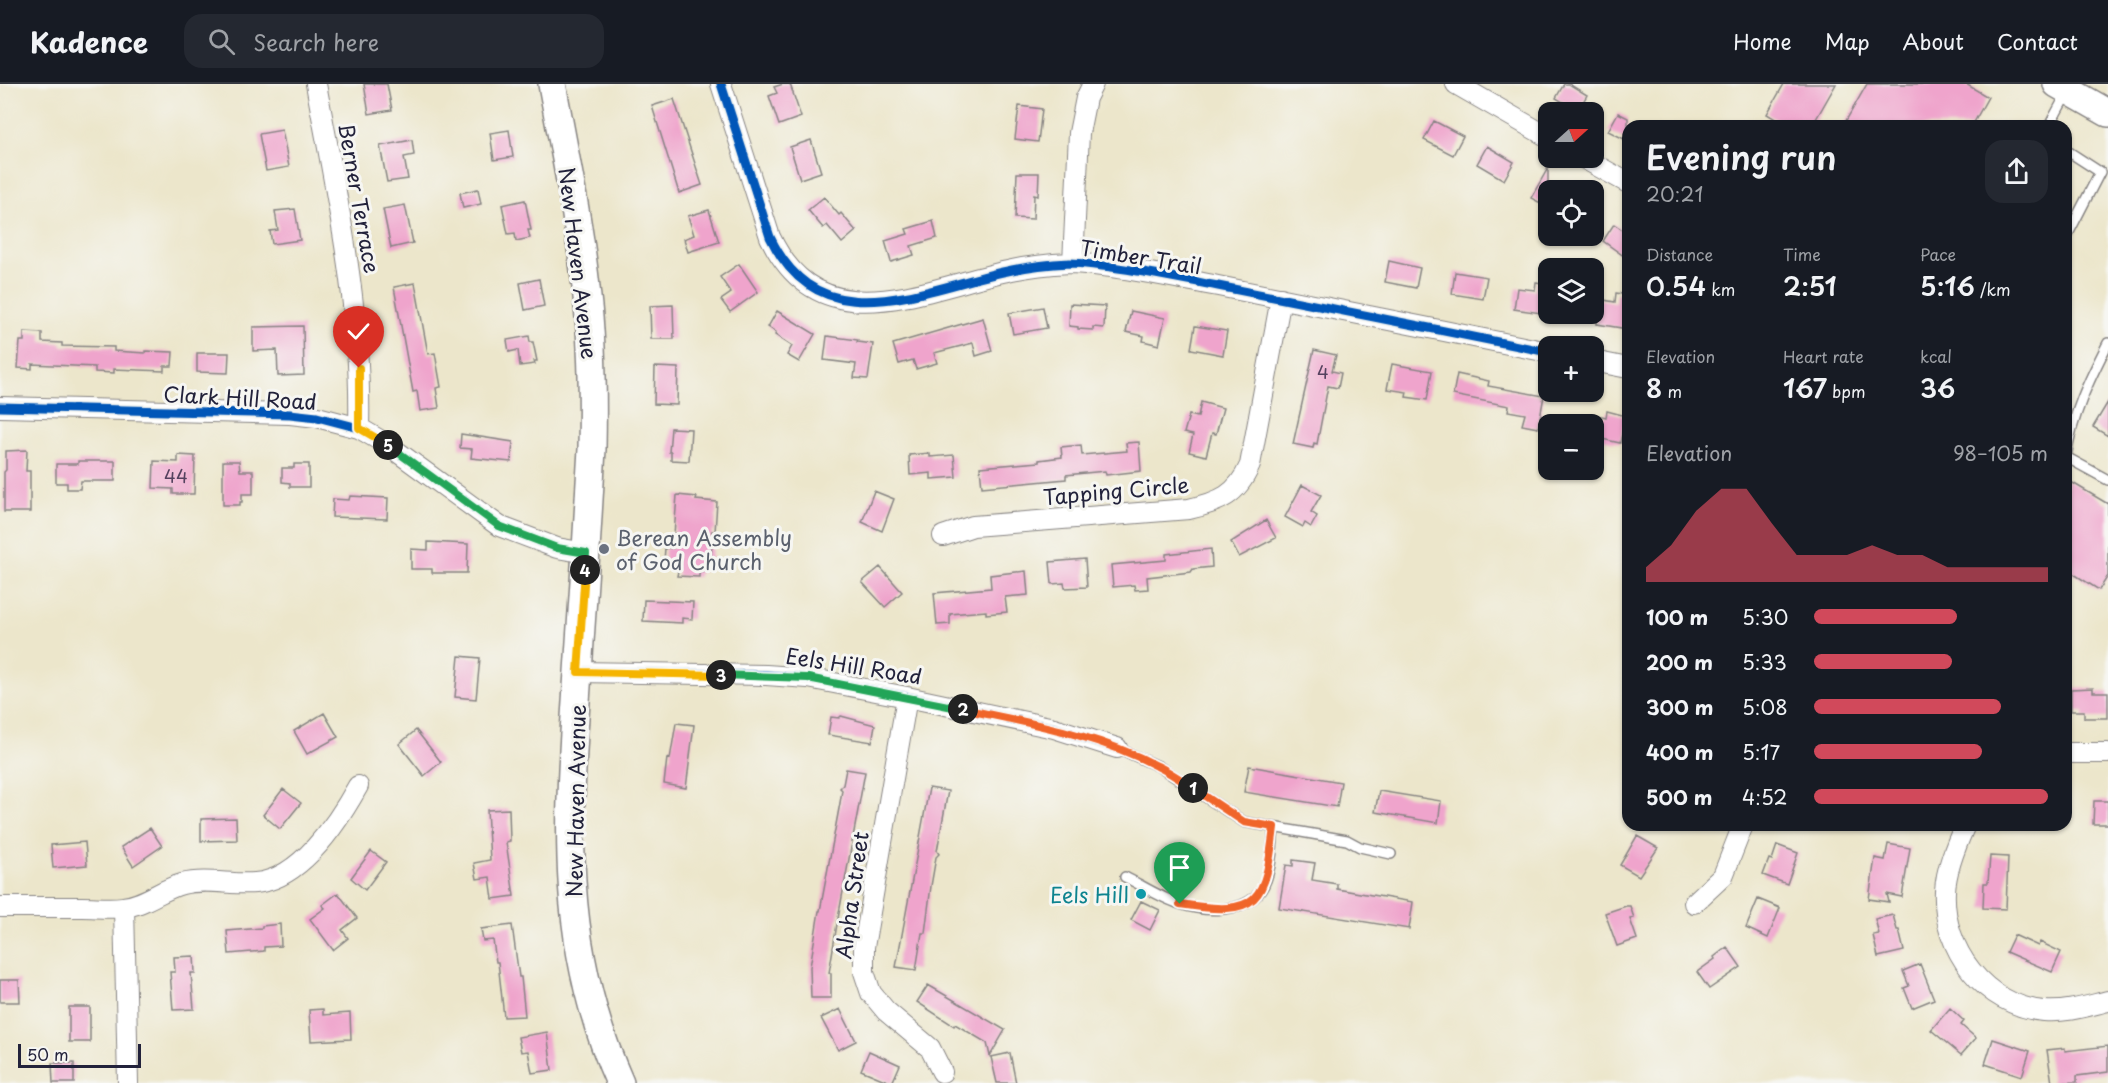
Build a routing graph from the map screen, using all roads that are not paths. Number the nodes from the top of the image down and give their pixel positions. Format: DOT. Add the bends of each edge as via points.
graph roads {
  1 [pos="316,84"];
  2 [pos="552,84"];
  3 [pos="721,84"];
  4 [pos="1093,84"];
  5 [pos="1456,84"];
  6 [pos="2062,87"];
  7 [pos="2108,114"];
  8 [pos="2051,120"];
  9 [pos="1538,131"];
  10 [pos="2072,154"];
  11 [pos="1601,168"];
  12 [pos="1622,180"];
  13 [pos="2072,226"];
  14 [pos="1073,263"];
  15 [pos="1281,298"];
  16 [pos="2108,343"];
  17 [pos="1538,350"];
  18 [pos="1604,363"];
  19 [pos="1622,367"];
  20 [pos="0,407"];
  21 [pos="359,428"];
  22 [pos="2072,429"];
  23 [pos="2072,460"];
  24 [pos="2108,480"];
  25 [pos="943,536"];
  26 [pos="586,553"];
  27 [pos="578,672"];
  28 [pos="907,697"];
  29 [pos="1117,748"];
  30 [pos="2072,753"];
  31 [pos="2108,753"];
  32 [pos="358,786"];
  33 [pos="1274,827"];
  34 [pos="1741,831"];
  35 [pos="1963,831"];
  36 [pos="1391,854"];
  37 [pos="1125,877"];
  38 [pos="1694,903"];
  39 [pos="0,907"];
  40 [pos="124,907"];
  41 [pos="2108,1001"];
  42 [pos="942,1072"];
  43 [pos="128,1083"];
  44 [pos="620,1083"];
  1 -- 21 [label="street, Berner Terrace" via="357,334"];
  2 -- 26 [label="main road, New Haven Avenue" via="580,240 592,350"];
  3 -- 14 [label="street, Timber Trail" via="775,249 790,270 810,286 836,298 892,300 1011,270"];
  4 -- 14 [label="street" via="1079,133"];
  5 -- 9 [label="street"];
  6 -- 7 [label="main road"];
  6 -- 8 [label="lane"];
  10 -- 13 [label="lane" via="2100,172"];
  11 -- 12 [label="street"];
  14 -- 15 [label="street, Timber Trail"];
  15 -- 17 [label="street, Timber Trail"];
  15 -- 25 [label="street, Tapping Circle" via="1250,465 1229,495 1189,509 973,526"];
  16 -- 22 [label="lane"];
  18 -- 19 [label="street"];
  20 -- 21 [label="street, Clark Hill Road" via="290,414"];
  21 -- 26 [label="street, Clark Hill Road" via="499,526 557,548"];
  23 -- 24 [label="lane"];
  26 -- 27 [label="main road, New Haven Avenue"];
  27 -- 28 [label="street, Eels Hill Road" via="808,678"];
  27 -- 44 [label="main road, New Haven Avenue" via="570,827 574,916 581,966 593,1010"];
  28 -- 29 [label="street, Eels Hill Road" via="1054,728"];
  28 -- 42 [label="street, Alpha Street" via="864,947 864,972 877,1002 930,1048"];
  29 -- 33 [label="lane" via="1158,766 1244,822"];
  30 -- 31 [label="street"];
  32 -- 40 [label="street" via="315,847 275,879 183,884"];
  33 -- 36 [label="lane" via="1347,840"];
  33 -- 37 [label="lane" via="1263,888 1253,900 1235,907 1215,909 1180,904"];
  34 -- 38 [label="street" via="1723,876"];
  35 -- 41 [label="street" via="1945,891 1953,938 1969,967 2001,998 2031,1009 2063,1011"];
  39 -- 40 [label="street"];
  40 -- 43 [label="street"];
}
